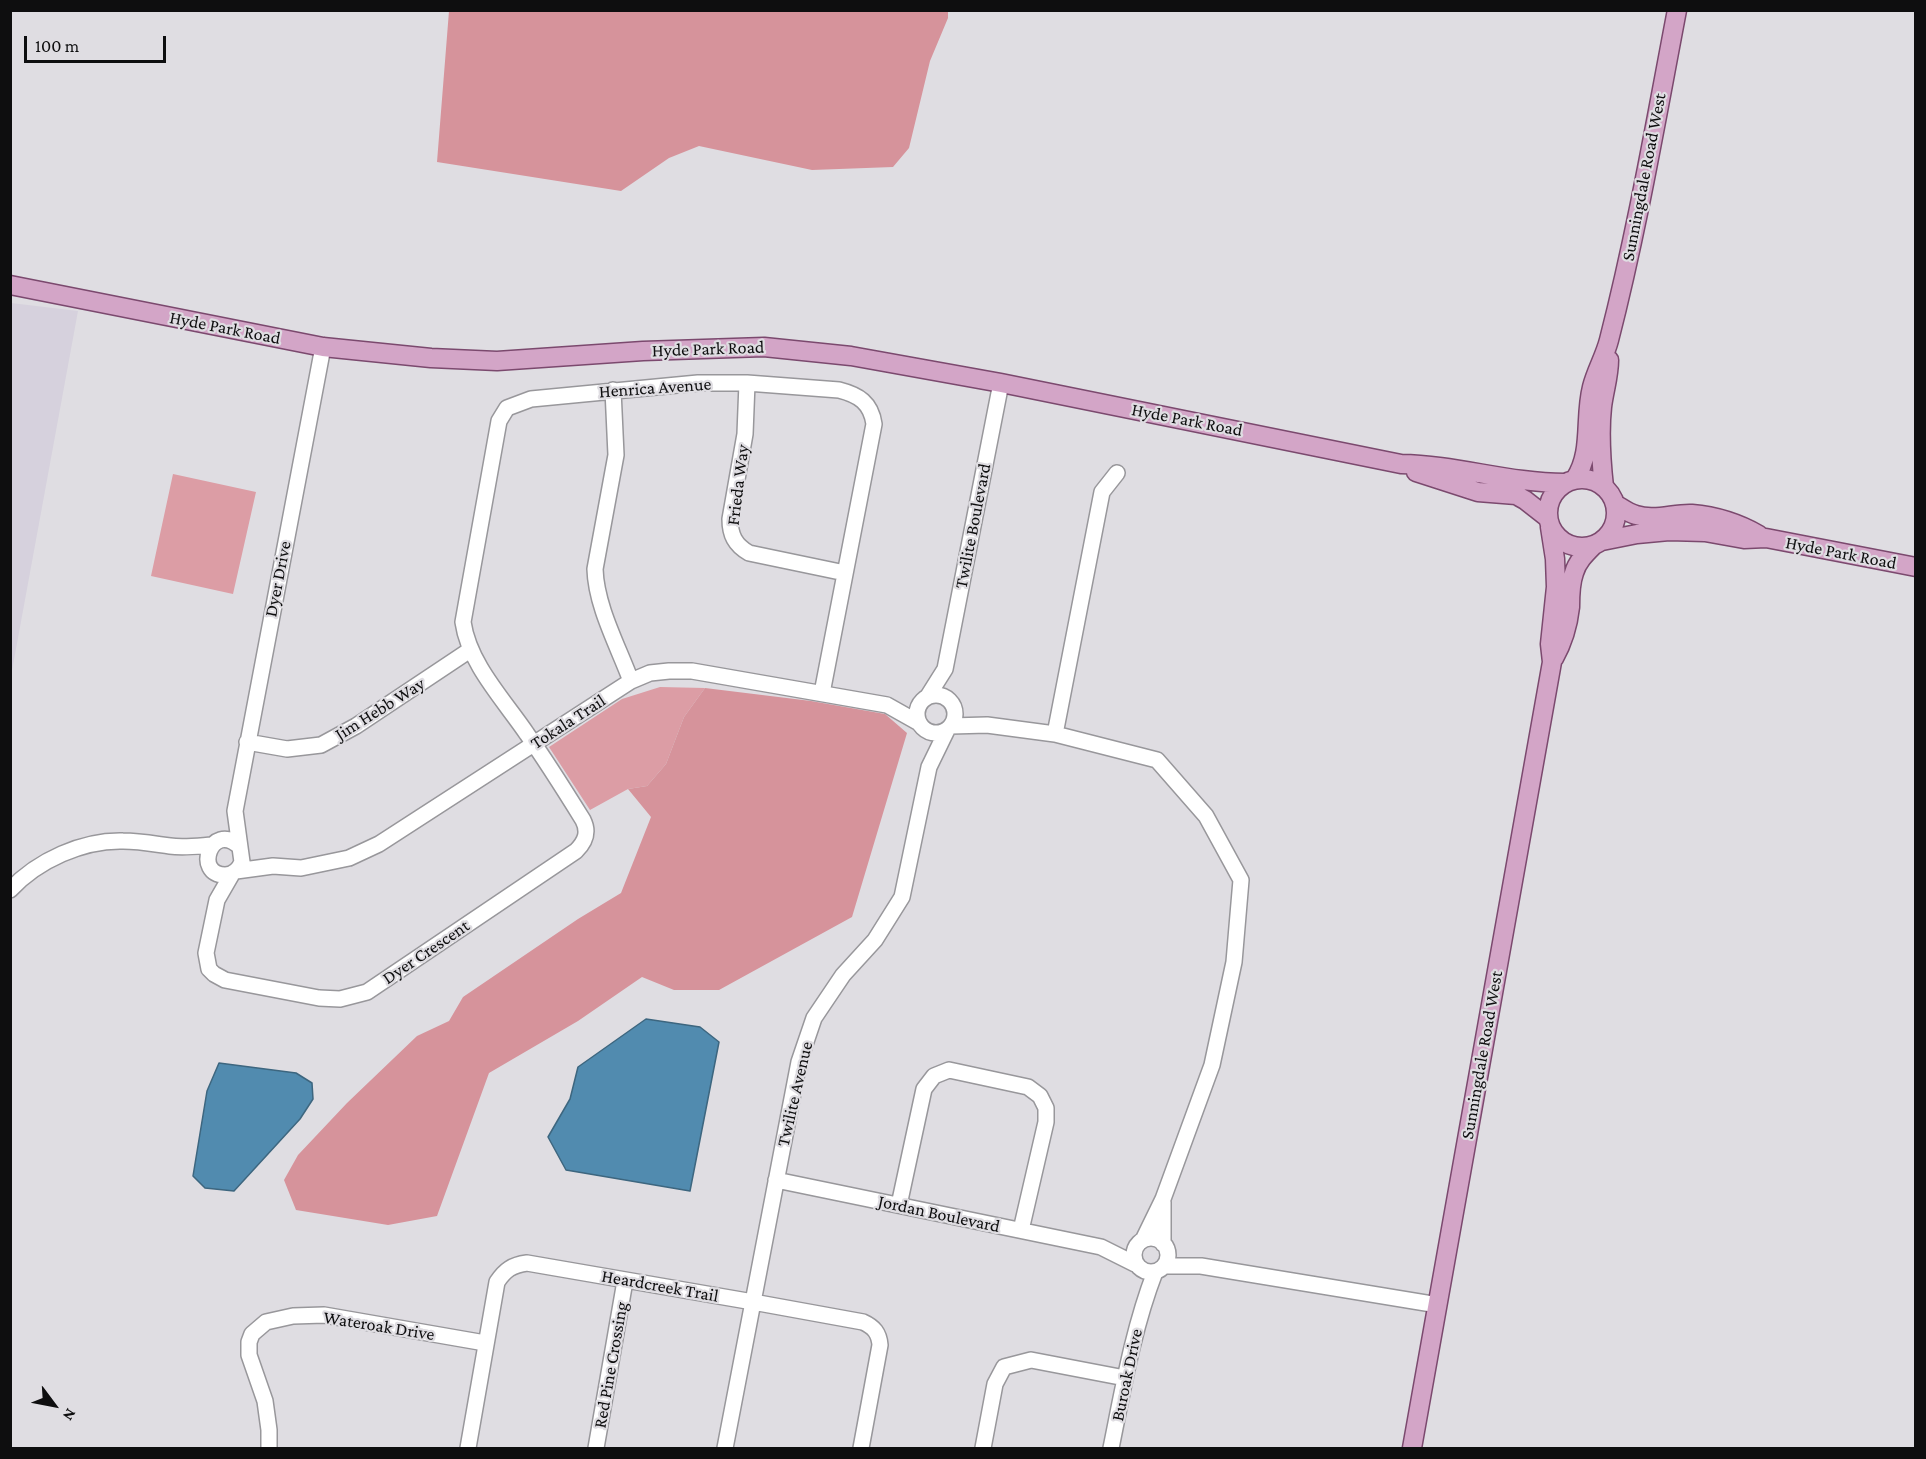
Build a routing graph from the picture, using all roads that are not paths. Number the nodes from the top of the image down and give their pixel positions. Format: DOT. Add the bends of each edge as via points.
graph roads {
  1 [pos="1677,10"];
  2 [pos="10,285"];
  3 [pos="1608,343"];
  4 [pos="323,347"];
  5 [pos="747,383"];
  6 [pos="1001,383"];
  7 [pos="613,390"];
  8 [pos="1401,464"];
  9 [pos="1117,473"];
  10 [pos="1570,481"];
  11 [pos="1604,487"];
  12 [pos="1615,504"];
  13 [pos="1549,523"];
  14 [pos="1766,538"];
  15 [pos="1598,543"];
  16 [pos="1916,567"];
  17 [pos="845,573"];
  18 [pos="470,650"];
  19 [pos="1552,662"];
  20 [pos="945,669"];
  21 [pos="631,681"];
  22 [pos="822,693"];
  23 [pos="926,698"];
  24 [pos="886,705"];
  25 [pos="953,705"];
  26 [pos="987,725"];
  27 [pos="921,726"];
  28 [pos="949,728"];
  29 [pos="1055,734"];
  30 [pos="247,742"];
  31 [pos="534,744"];
  32 [pos="929,767"];
  33 [pos="235,811"];
  34 [pos="214,843"];
  35 [pos="172,847"];
  36 [pos="240,848"];
  37 [pos="209,865"];
  38 [pos="273,866"];
  39 [pos="234,873"];
  40 [pos="10,890"];
  41 [pos="217,900"];
  42 [pos="776,1180"];
  43 [pos="1163,1199"];
  44 [pos="899,1205"];
  45 [pos="1021,1230"];
  46 [pos="1141,1241"];
  47 [pos="1165,1246"];
  48 [pos="1101,1247"];
  49 [pos="1201,1266"];
  50 [pos="1149,1268"];
  51 [pos="625,1281"];
  52 [pos="753,1302"];
  53 [pos="1438,1305"];
  54 [pos="486,1343"];
  55 [pos="1125,1378"];
  56 [pos="269,1449"];
  57 [pos="468,1449"];
  58 [pos="596,1449"];
  59 [pos="725,1449"];
  60 [pos="861,1449"];
  61 [pos="983,1449"];
  62 [pos="1112,1449"];
  63 [pos="1412,1449"];
  1 -- 3 [label="main road, Sunningdale Road West"];
  2 -- 4 [label="main road, Hyde Park Road"];
  3 -- 10 [label="main road, Sunningdale Road West" via="1592,387 1585,457"];
  3 -- 11 [label="main road, Sunningdale Road West" via="1609,371 1601,431"];
  4 -- 6 [label="main road, Hyde Park Road" via="497,361 764,346 851,356"];
  4 -- 30 [label="street, Dyer Drive"];
  5 -- 7 [label="street, Henrica Avenue"];
  5 -- 17 [label="street, Frieda Way" via="745,434 730,519 734,539 749,554"];
  5 -- 17 [label="street, Henrica Avenue" via="839,390 852,393 868,405 874,424"];
  6 -- 8 [label="main road, Hyde Park Road"];
  6 -- 20 [label="street, Twilite Boulevard"];
  7 -- 18 [label="street, Henrica Avenue" via="531,399 507,408 499,421 463,622"];
  7 -- 21 [label="street" via="616,455 595,569 599,598"];
  8 -- 10 [label="main road, Hyde Park Road" via="1430,465 1530,482"];
  8 -- 13 [label="main road, Hyde Park Road" via="1478,492 1516,495"];
  9 -- 29 [label="street" via="1102,492"];
  10 -- 11 [label="main road" via="1585,479"];
  10 -- 13 [label="main road" via="1551,498"];
  11 -- 12 [label="main road"];
  12 -- 14 [label="main road, Hyde Park Road" via="1637,516 1708,516"];
  12 -- 15 [label="main road" via="1610,534"];
  13 -- 15 [label="main road" via="1563,542 1583,548"];
  13 -- 19 [label="main road, Sunningdale Road West" via="1556,587"];
  14 -- 15 [label="main road, Hyde Park Road" via="1678,530"];
  14 -- 16 [label="main road, Hyde Park Road"];
  15 -- 19 [label="main road, Sunningdale Road West" via="1574,572 1567,626"];
  17 -- 22 [label="street, Henrica Avenue"];
  18 -- 30 [label="street, Jim Hebb Way" via="321,745 287,749"];
  18 -- 31 [label="street, Henrica Avenue"];
  19 -- 53 [label="main road, Sunningdale Road West"];
  20 -- 23 [label="street, Twilite Boulevard"];
  20 -- 25 [label="street, Twilite Boulevard"];
  21 -- 22 [label="street, Tokala Trail" via="650,673 692,671"];
  21 -- 31 [label="street, Tokala Trail"];
  22 -- 24 [label="street, Tokala Trail"];
  23 -- 24 [label="street, Tokala Trail"];
  23 -- 25 [label="street" via="941,695"];
  23 -- 27 [label="street" via="917,711"];
  24 -- 27 [label="street, Tokala Trail"];
  25 -- 26 [label="street"];
  25 -- 28 [label="street" via="956,714"];
  26 -- 28 [label="street"];
  26 -- 29 [label="street"];
  27 -- 28 [label="street" via="934,733"];
  27 -- 32 [label="street, Twilite Avenue"];
  28 -- 32 [label="street, Twilite Avenue"];
  29 -- 43 [label="street" via="1157,760 1206,816 1240,880 1234,962 1212,1065"];
  30 -- 33 [label="street, Dyer Drive"];
  31 -- 38 [label="street, Tokala Trail" via="361,854 301,868"];
  31 -- 41 [label="street, Dyer Crescent" via="586,826 587,835 581,846 367,992 340,999 319,998 220,979 209,969 206,953"];
  32 -- 42 [label="street, Twilite Avenue" via="902,897 875,940 843,975 814,1018 799,1062"];
  33 -- 34 [label="street, Dyer Drive"];
  33 -- 36 [label="street, Dyer Drive"];
  34 -- 35 [label="street"];
  34 -- 36 [label="street" via="229,840"];
  34 -- 37 [label="street" via="209,850"];
  35 -- 37 [label="street"];
  35 -- 40 [label="street" via="123,841 93,844 64,853"];
  36 -- 38 [label="street, Tokala Trail"];
  36 -- 39 [label="street" via="242,862"];
  37 -- 39 [label="street" via="221,875"];
  37 -- 41 [label="street, Dyer Crescent"];
  38 -- 39 [label="street, Tokala Trail"];
  39 -- 41 [label="street, Dyer Crescent"];
  42 -- 44 [label="street, Jordan Boulevard"];
  42 -- 52 [label="street, Twilite Avenue"];
  43 -- 46 [label="street"];
  43 -- 47 [label="street"];
  44 -- 45 [label="street, Jordan Boulevard"];
  44 -- 45 [label="street" via="924,1089 934,1076 949,1070 1028,1087 1040,1096 1046,1108"];
  45 -- 48 [label="street, Jordan Boulevard"];
  46 -- 47 [label="street" via="1154,1238"];
  46 -- 48 [label="street, Jordan Boulevard"];
  46 -- 50 [label="street" via="1133,1253"];
  47 -- 49 [label="street"];
  47 -- 50 [label="street" via="1167,1261"];
  48 -- 50 [label="street, Jordan Boulevard"];
  49 -- 50 [label="street"];
  49 -- 53 [label="street"];
  50 -- 55 [label="street, Buroak Drive"];
  51 -- 52 [label="street, Heardcreek Trail"];
  51 -- 54 [label="street, Heardcreek Trail" via="516,1264 505,1270 497,1282"];
  51 -- 58 [label="street, Red Pine Crossing"];
  52 -- 59 [label="street, Twilite Avenue"];
  52 -- 60 [label="street, Heardcreek Trail" via="862,1323 876,1331 880,1345"];
  53 -- 63 [label="main road, Sunningdale Road West"];
  54 -- 56 [label="street, Wateroak Drive" via="324,1315 266,1322 252,1334 249,1355 265,1401"];
  54 -- 57 [label="street, Heardcreek Trail"];
  55 -- 61 [label="street" via="1032,1360 1004,1366 995,1384"];
  55 -- 62 [label="street, Buroak Drive"];
}
